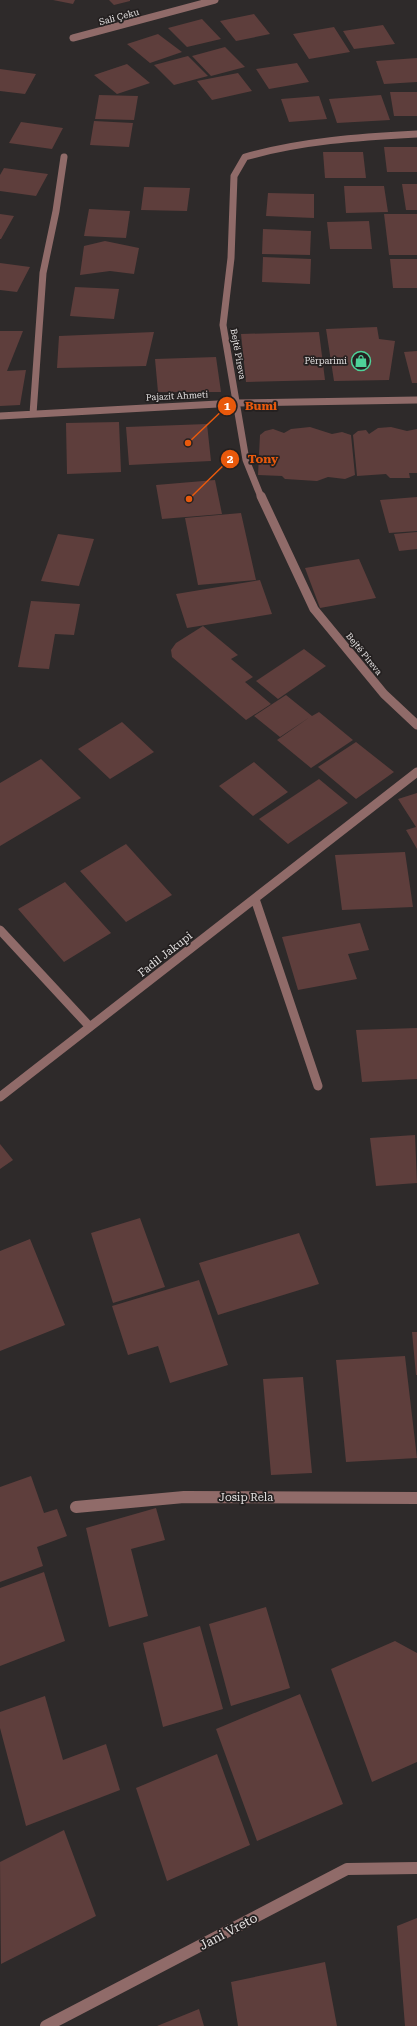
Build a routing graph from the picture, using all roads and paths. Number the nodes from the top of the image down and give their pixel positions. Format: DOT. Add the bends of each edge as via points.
graph roads {
  1 [pos="216,0"];
  2 [pos="73,38"];
  3 [pos="417,134"];
  4 [pos="64,157"];
  5 [pos="417,400"];
  6 [pos="236,403"];
  7 [pos="33,414"];
  8 [pos="0,416"];
  9 [pos="417,725"];
  10 [pos="417,772"];
  11 [pos="255,899"];
  12 [pos="0,930"];
  13 [pos="90,1027"];
  14 [pos="318,1086"];
  15 [pos="0,1097"];
  16 [pos="417,1498"];
  17 [pos="76,1507"];
  18 [pos="417,1868"];
  19 [pos="46,2026"];
  1 -- 2 [label="street, Sali Çeku"];
  3 -- 6 [label="street, Bejtë Pireva" via="346,138 276,147 245,157 234,176 231,258 223,326"];
  4 -- 7 [label="street" via="43,273"];
  5 -- 6 [label="street, Pajazit Ahmeti"];
  6 -- 7 [label="street, Pajazit Ahmeti"];
  6 -- 9 [label="street, Bejtë Pireva" via="246,460 268,514 314,609 384,694"];
  7 -- 8 [label="street, Pajazit Ahmeti"];
  10 -- 11 [label="street, Fadil Jakupi"];
  11 -- 13 [label="street, Fadil Jakupi"];
  11 -- 14 [label="street"];
  12 -- 13 [label="street"];
  13 -- 15 [label="street, Fadil Jakupi"];
  16 -- 17 [label="street, Josip Rela" via="184,1497"];
  18 -- 19 [label="street, Jani Vreto" via="347,1869"];
}
